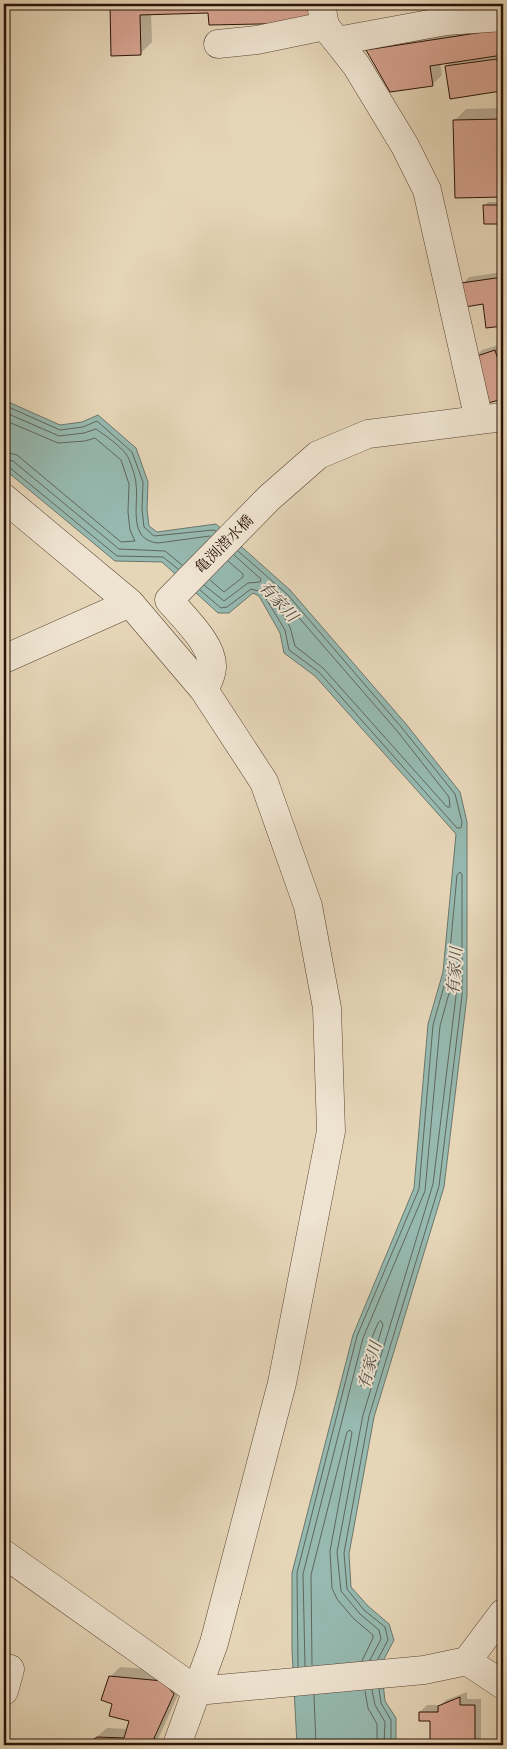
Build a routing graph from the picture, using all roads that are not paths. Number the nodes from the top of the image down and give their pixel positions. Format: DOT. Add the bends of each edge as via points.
graph roads {
  1 [pos="444,12"];
  2 [pos="503,17"];
  3 [pos="328,24"];
  4 [pos="218,44"];
  5 [pos="491,419"];
  6 [pos="4,498"];
  7 [pos="130,603"];
  8 [pos="4,659"];
  9 [pos="204,690"];
  10 [pos="4,1554"];
  11 [pos="503,1613"];
  12 [pos="467,1661"];
  13 [pos="4,1667"];
  14 [pos="503,1685"];
  15 [pos="4,1691"];
  16 [pos="197,1691"];
  17 [pos="177,1745"];
  1 -- 2 [label="street"];
  1 -- 3 [label="street"];
  3 -- 4 [label="street" via="257,40"];
  3 -- 5 [label="street" via="406,146 427,190"];
  5 -- 9 [label="street, 亀渕潜水橋" via="368,434 318,455 269,498 169,600 203,641 212,658 213,670"];
  6 -- 7 [label="street"];
  7 -- 8 [label="street"];
  7 -- 9 [label="street"];
  9 -- 16 [label="street" via="264,782 308,906 328,1008 331,1132 282,1384 214,1643"];
  10 -- 16 [label="street"];
  11 -- 12 [label="street"];
  12 -- 14 [label="street"];
  12 -- 16 [label="street" via="424,1670"];
  13 -- 15 [label="street" via="10,1669"];
  16 -- 17 [label="street"];
}
